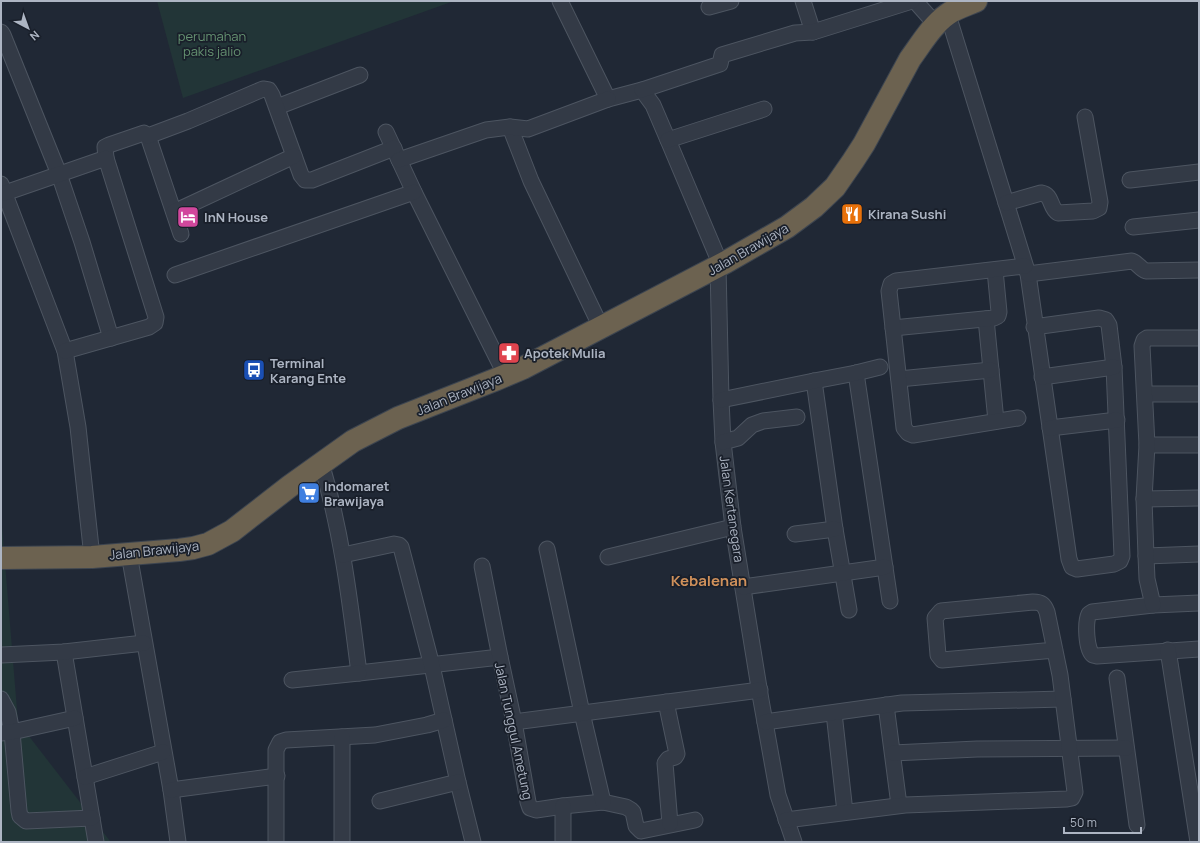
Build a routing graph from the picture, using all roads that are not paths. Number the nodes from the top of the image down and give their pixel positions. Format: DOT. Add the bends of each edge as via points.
graph roads {
  1 [pos="560,1"];
  2 [pos="803,1"];
  3 [pos="913,1"];
  4 [pos="976,1"];
  5 [pos="944,12"];
  6 [pos="1,32"];
  7 [pos="813,32"];
  8 [pos="360,75"];
  9 [pos="642,90"];
  10 [pos="608,99"];
  11 [pos="277,107"];
  12 [pos="764,109"];
  13 [pos="1085,116"];
  14 [pos="510,127"];
  15 [pos="386,132"];
  16 [pos="148,136"];
  17 [pos="668,140"];
  18 [pos="397,154"];
  19 [pos="294,156"];
  20 [pos="106,158"];
  21 [pos="1199,172"];
  22 [pos="58,174"];
  23 [pos="1130,180"];
  24 [pos="3,188"];
  25 [pos="414,192"];
  26 [pos="1006,203"];
  27 [pos="174,212"];
  28 [pos="1199,220"];
  29 [pos="1133,227"];
  30 [pos="181,234"];
  31 [pos="718,261"];
  32 [pos="994,270"];
  33 [pos="1027,270"];
  34 [pos="1199,270"];
  35 [pos="175,275"];
  36 [pos="986,319"];
  37 [pos="598,321"];
  38 [pos="1034,327"];
  39 [pos="893,328"];
  40 [pos="111,338"];
  41 [pos="1199,338"];
  42 [pos="65,351"];
  43 [pos="880,367"];
  44 [pos="1114,367"];
  45 [pos="502,368"];
  46 [pos="991,370"];
  47 [pos="856,373"];
  48 [pos="1042,377"];
  49 [pos="899,379"];
  50 [pos="814,381"];
  51 [pos="1144,394"];
  52 [pos="1199,394"];
  53 [pos="721,400"];
  54 [pos="796,417"];
  55 [pos="1018,418"];
  56 [pos="1117,420"];
  57 [pos="996,422"];
  58 [pos="1050,428"];
  59 [pos="723,442"];
  60 [pos="1147,445"];
  61 [pos="1199,445"];
  62 [pos="321,463"];
  63 [pos="1144,498"];
  64 [pos="1199,498"];
  65 [pos="733,527"];
  66 [pos="835,529"];
  67 [pos="795,534"];
  68 [pos="1,545"];
  69 [pos="547,549"];
  70 [pos="92,552"];
  71 [pos="128,554"];
  72 [pos="1199,554"];
  73 [pos="343,555"];
  74 [pos="1146,556"];
  75 [pos="608,557"];
  76 [pos="1,558"];
  77 [pos="482,566"];
  78 [pos="885,567"];
  79 [pos="843,572"];
  80 [pos="743,587"];
  81 [pos="890,601"];
  82 [pos="1199,603"];
  83 [pos="1153,605"];
  84 [pos="849,610"];
  85 [pos="144,643"];
  86 [pos="1199,649"];
  87 [pos="1055,650"];
  88 [pos="1168,650"];
  89 [pos="64,652"];
  90 [pos="1,655"];
  91 [pos="500,657"];
  92 [pos="432,666"];
  93 [pos="359,673"];
  94 [pos="1117,678"];
  95 [pos="292,680"];
  96 [pos="760,690"];
  97 [pos="1063,699"];
  98 [pos="1,700"];
  99 [pos="666,702"];
  100 [pos="886,705"];
  101 [pos="582,713"];
  102 [pos="834,713"];
  103 [pos="75,718"];
  104 [pos="444,720"];
  105 [pos="514,722"];
  106 [pos="765,722"];
  107 [pos="6,732"];
  108 [pos="342,737"];
  109 [pos="1126,748"];
  110 [pos="1070,749"];
  111 [pos="164,752"];
  112 [pos="893,753"];
  113 [pos="277,776"];
  114 [pos="85,778"];
  115 [pos="458,782"];
  116 [pos="171,790"];
  117 [pos="380,801"];
  118 [pos="603,802"];
  119 [pos="899,805"];
  120 [pos="845,812"];
  121 [pos="563,814"];
  122 [pos="92,818"];
  123 [pos="695,820"];
  124 [pos="786,820"];
  125 [pos="670,824"];
  126 [pos="1137,826"];
  127 [pos="96,842"];
  128 [pos="178,842"];
  129 [pos="276,842"];
  130 [pos="342,842"];
  131 [pos="473,842"];
  132 [pos="563,842"];
  133 [pos="794,842"];
  134 [pos="1198,842"];
  1 -- 10 [label="street"];
  2 -- 7 [label="street"];
  3 -- 5 [label="street"];
  3 -- 7 [label="street"];
  4 -- 5 [label="highway, Jalan Brawijaya"];
  5 -- 26 [label="street"];
  5 -- 31 [label="highway, Jalan Brawijaya" via="913,39 840,167 799,207"];
  6 -- 22 [label="street"];
  7 -- 9 [label="street" via="795,33 733,51 722,55 720,64"];
  8 -- 11 [label="street"];
  9 -- 10 [label="street"];
  9 -- 17 [label="street" via="653,105"];
  10 -- 14 [label="street" via="528,129"];
  11 -- 16 [label="street" via="269,90 263,90"];
  11 -- 19 [label="street"];
  12 -- 17 [label="street"];
  13 -- 26 [label="street" via="1099,208 1058,213 1049,197 1041,193"];
  14 -- 18 [label="street" via="486,130"];
  14 -- 37 [label="street" via="531,181"];
  15 -- 18 [label="street"];
  16 -- 20 [label="street" via="144,133 109,145 106,147"];
  16 -- 27 [label="street"];
  17 -- 31 [label="street"];
  18 -- 19 [label="street" via="312,180 305,180 301,175"];
  18 -- 25 [label="street"];
  19 -- 27 [label="street"];
  20 -- 22 [label="street"];
  20 -- 40 [label="street" via="156,317 149,327"];
  21 -- 23 [label="street"];
  22 -- 24 [label="street"];
  22 -- 40 [label="street"];
  24 -- 42 [label="street"];
  25 -- 35 [label="street"];
  25 -- 45 [label="street"];
  26 -- 33 [label="street"];
  27 -- 30 [label="street"];
  28 -- 29 [label="street"];
  31 -- 37 [label="highway, Jalan Brawijaya"];
  31 -- 53 [label="street, Jalan Kertanegara"];
  31 -- 62 [label="highway, Jalan Brawijaya" via="523,368 398,418 353,441"];
  32 -- 33 [label="street"];
  32 -- 36 [label="street" via="999,314"];
  32 -- 39 [label="street" via="896,281 891,284 889,291"];
  33 -- 34 [label="street" via="1132,261 1146,271"];
  33 -- 38 [label="street"];
  36 -- 39 [label="street"];
  36 -- 46 [label="street"];
  37 -- 45 [label="highway, Jalan Brawijaya"];
  38 -- 44 [label="street" via="1104,318 1109,325"];
  38 -- 48 [label="street"];
  39 -- 49 [label="street"];
  40 -- 42 [label="street"];
  41 -- 51 [label="street" via="1144,340"];
  42 -- 70 [label="street" via="78,427"];
  43 -- 47 [label="street"];
  44 -- 48 [label="street"];
  44 -- 56 [label="street"];
  45 -- 70 [label="highway, Jalan Brawijaya" via="403,407 348,433 212,530 174,540"];
  46 -- 49 [label="street"];
  46 -- 57 [label="street"];
  47 -- 50 [label="street"];
  47 -- 78 [label="street"];
  48 -- 58 [label="street"];
  49 -- 57 [label="street" via="904,428 910,434"];
  50 -- 53 [label="street"];
  50 -- 66 [label="street"];
  51 -- 52 [label="street"];
  51 -- 60 [label="street"];
  53 -- 59 [label="street, Jalan Kertanegara"];
  54 -- 59 [label="street" via="763,421 752,425 738,438"];
  55 -- 57 [label="street"];
  56 -- 58 [label="street"];
  56 -- 58 [label="street" via="1122,556 1120,561 1114,564 1077,569 1072,566 1069,559"];
  59 -- 65 [label="street, Jalan Kertanegara"];
  60 -- 61 [label="street"];
  60 -- 63 [label="street"];
  62 -- 71 [label="highway, Jalan Brawijaya" via="220,539 193,548"];
  62 -- 73 [label="street"];
  63 -- 64 [label="street"];
  63 -- 74 [label="street"];
  65 -- 75 [label="street"];
  65 -- 80 [label="street, Jalan Kertanegara"];
  66 -- 67 [label="street"];
  66 -- 79 [label="street"];
  68 -- 70 [label="highway, Jalan Brawijaya"];
  69 -- 101 [label="street"];
  70 -- 71 [label="highway, Jalan Brawijaya"];
  70 -- 76 [label="highway, Jalan Brawijaya"];
  71 -- 85 [label="street"];
  72 -- 74 [label="street"];
  73 -- 92 [label="street" via="394,544 401,547"];
  73 -- 93 [label="street"];
  74 -- 83 [label="street" via="1147,579"];
  77 -- 91 [label="street"];
  78 -- 79 [label="street"];
  78 -- 81 [label="street"];
  79 -- 80 [label="street"];
  79 -- 84 [label="street"];
  80 -- 96 [label="street, Jalan Kertanegara"];
  82 -- 83 [label="street"];
  83 -- 88 [label="street" via="1092,612 1087,619 1088,648 1097,656"];
  85 -- 89 [label="street"];
  85 -- 111 [label="street"];
  86 -- 88 [label="street"];
  87 -- 87 [label="street" via="942,660 938,656 935,618 941,611 1041,602 1047,612"];
  87 -- 97 [label="street"];
  88 -- 134 [label="street"];
  89 -- 90 [label="street"];
  89 -- 103 [label="street"];
  91 -- 92 [label="street, Jalan Tunggul Ametung"];
  91 -- 105 [label="street, Jalan Tunggul Ametung"];
  92 -- 93 [label="street, Jalan Tunggul Ametung"];
  92 -- 104 [label="street"];
  93 -- 95 [label="street, Jalan Tunggul Ametung"];
  94 -- 109 [label="street"];
  96 -- 99 [label="street"];
  96 -- 106 [label="street, Jalan Kertanegara"];
  97 -- 100 [label="street"];
  97 -- 110 [label="street"];
  98 -- 107 [label="street" via="8,712"];
  99 -- 101 [label="street"];
  99 -- 125 [label="street" via="677,754 665,763"];
  100 -- 102 [label="street"];
  100 -- 112 [label="street"];
  101 -- 105 [label="street"];
  101 -- 118 [label="street"];
  102 -- 106 [label="street"];
  102 -- 120 [label="street"];
  103 -- 107 [label="street"];
  103 -- 114 [label="street"];
  104 -- 108 [label="street" via="375,734"];
  104 -- 115 [label="street"];
  105 -- 121 [label="street, Jalan Tunggul Ametung" via="530,808"];
  106 -- 124 [label="street, Jalan Kertanegara" via="778,795"];
  107 -- 122 [label="street" via="19,811 23,819 26,821"];
  108 -- 113 [label="street" via="280,742 276,750"];
  108 -- 130 [label="street"];
  109 -- 110 [label="street"];
  109 -- 126 [label="street"];
  110 -- 112 [label="street" via="977,749"];
  110 -- 119 [label="street" via="1075,792 1070,799"];
  111 -- 114 [label="street"];
  111 -- 116 [label="street"];
  112 -- 119 [label="street"];
  113 -- 116 [label="street"];
  113 -- 129 [label="street"];
  114 -- 122 [label="street"];
  115 -- 117 [label="street"];
  115 -- 131 [label="street"];
  116 -- 128 [label="street"];
  118 -- 121 [label="street, Jalan Tunggul Ametung"];
  118 -- 125 [label="street, Jalan Tunggul Ametung" via="629,808 633,812 636,826 641,831"];
  119 -- 120 [label="street"];
  120 -- 124 [label="street"];
  121 -- 132 [label="street"];
  122 -- 127 [label="street"];
  123 -- 125 [label="street, Jalan Tunggul Ametung"];
  124 -- 133 [label="street, Jalan Kertanegara"];
}
